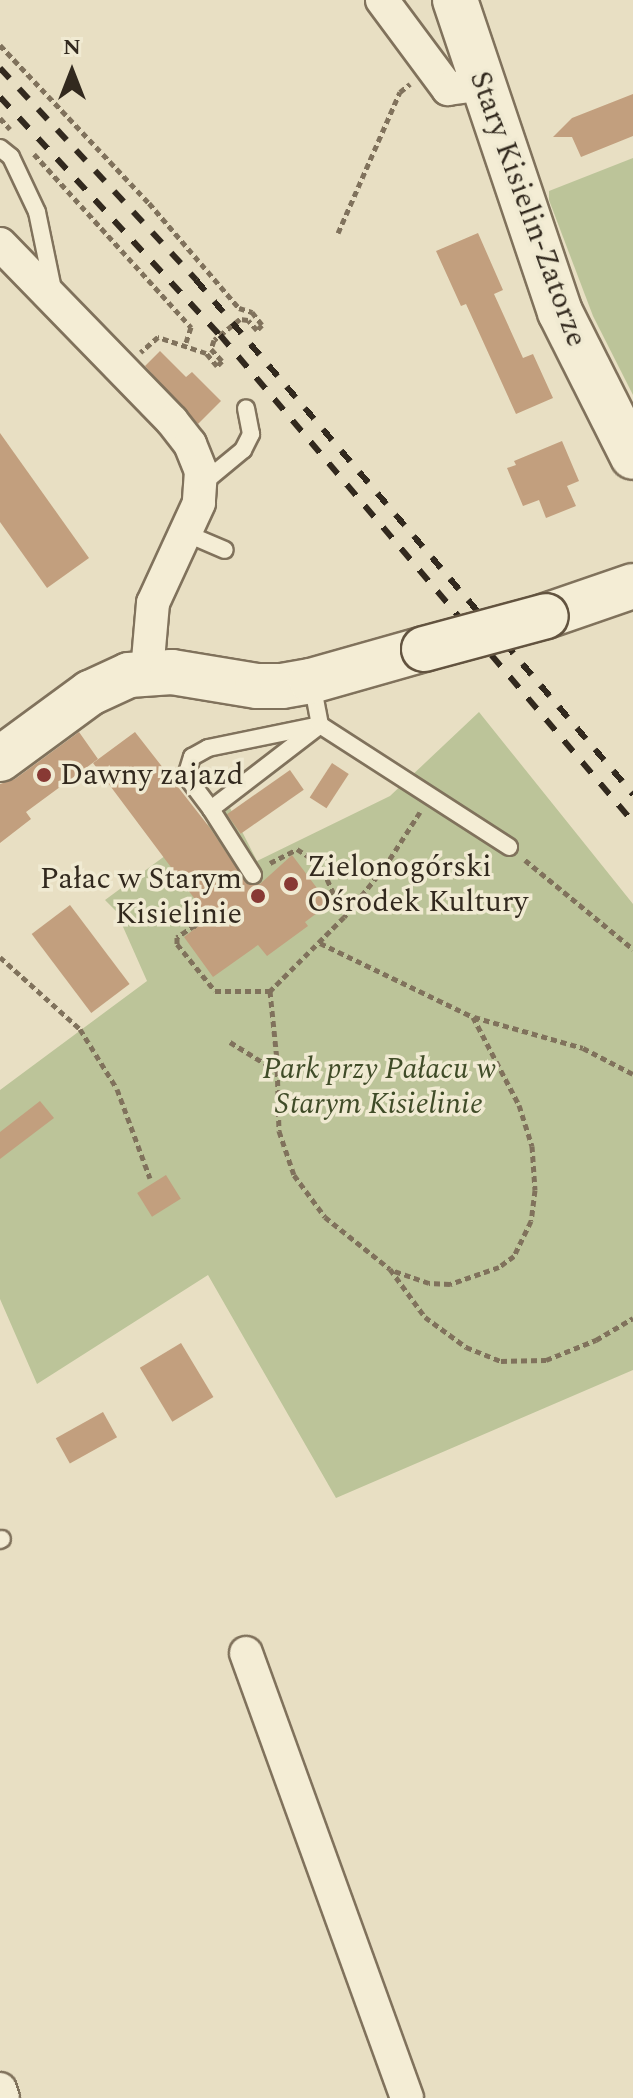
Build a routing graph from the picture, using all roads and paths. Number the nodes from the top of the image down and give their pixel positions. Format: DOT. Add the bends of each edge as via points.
graph roads {
  1 [pos="382,0"];
  2 [pos="455,0"];
  3 [pos="0,45"];
  4 [pos="432,68"];
  5 [pos="483,84"];
  6 [pos="0,118"];
  7 [pos="20,139"];
  8 [pos="0,148"];
  9 [pos="29,149"];
  10 [pos="338,233"];
  11 [pos="0,244"];
  12 [pos="57,302"];
  13 [pos="184,346"];
  14 [pos="122,369"];
  15 [pos="246,408"];
  16 [pos="633,457"];
  17 [pos="201,484"];
  18 [pos="185,533"];
  19 [pos="225,550"];
  20 [pos="616,593"];
  21 [pos="147,672"];
  22 [pos="311,681"];
  23 [pos="320,725"];
  24 [pos="0,759"];
  25 [pos="432,795"];
  26 [pos="211,809"];
  27 [pos="509,847"];
  28 [pos="253,875"];
  29 [pos="344,917"];
  30 [pos="197,927"];
  31 [pos="320,943"];
  32 [pos="633,949"];
  33 [pos="0,957"];
  34 [pos="270,991"];
  35 [pos="473,1017"];
  36 [pos="230,1042"];
  37 [pos="278,1071"];
  38 [pos="633,1074"];
  39 [pos="150,1178"];
  40 [pos="390,1269"];
  41 [pos="633,1318"];
  42 [pos="246,1653"];
  43 [pos="0,2089"];
  44 [pos="3,2098"];
  45 [pos="407,2098"];
  1 -- 4 [label="street"];
  2 -- 5 [label="street, Stary Kisielin-Zatorze"];
  3 -- 13 [label="path" via="239,308 252,312 262,325 257,330 240,319 214,340 211,349 222,361 217,366 206,353"];
  4 -- 5 [label="street" via="448,89"];
  4 -- 10 [label="path" via="400,92"];
  5 -- 16 [label="street, Stary Kisielin-Zatorze" via="560,312"];
  6 -- 7 [label="path"];
  8 -- 12 [label="lane" via="11,157 37,212"];
  9 -- 13 [label="path" via="191,327"];
  11 -- 12 [label="street"];
  12 -- 14 [label="street"];
  13 -- 14 [label="path" via="158,337"];
  14 -- 17 [label="street" via="190,444"];
  15 -- 17 [label="lane" via="251,434 243,450"];
  17 -- 18 [label="street"];
  18 -- 19 [label="lane"];
  18 -- 21 [label="street" via="153,603"];
  20 -- 22 [label="street, bridge"];
  21 -- 22 [label="street" via="257,686"];
  21 -- 24 [label="street" via="105,684"];
  22 -- 23 [label="lane"];
  23 -- 25 [label="lane"];
  23 -- 26 [label="lane"];
  23 -- 26 [label="lane" via="208,748 192,757 190,781"];
  25 -- 27 [label="lane"];
  25 -- 29 [label="path"];
  26 -- 28 [label="lane"];
  27 -- 32 [label="path"];
  28 -- 29 [label="path" via="297,849 323,870"];
  29 -- 31 [label="path"];
  30 -- 34 [label="path" via="177,937 177,944 215,991"];
  31 -- 34 [label="path"];
  31 -- 35 [label="path"];
  33 -- 39 [label="path" via="80,1029 117,1089"];
  34 -- 37 [label="path"];
  35 -- 38 [label="path" via="583,1048"];
  35 -- 40 [label="path" via="519,1105 532,1146 531,1221 514,1256 475,1277 429,1283"];
  36 -- 37 [label="path"];
  37 -- 40 [label="path" via="279,1131 294,1175 325,1217"];
  40 -- 41 [label="path" via="425,1317 466,1347 501,1361 546,1360"];
  42 -- 45 [label="street"];
  43 -- 44 [label="street"];
}
